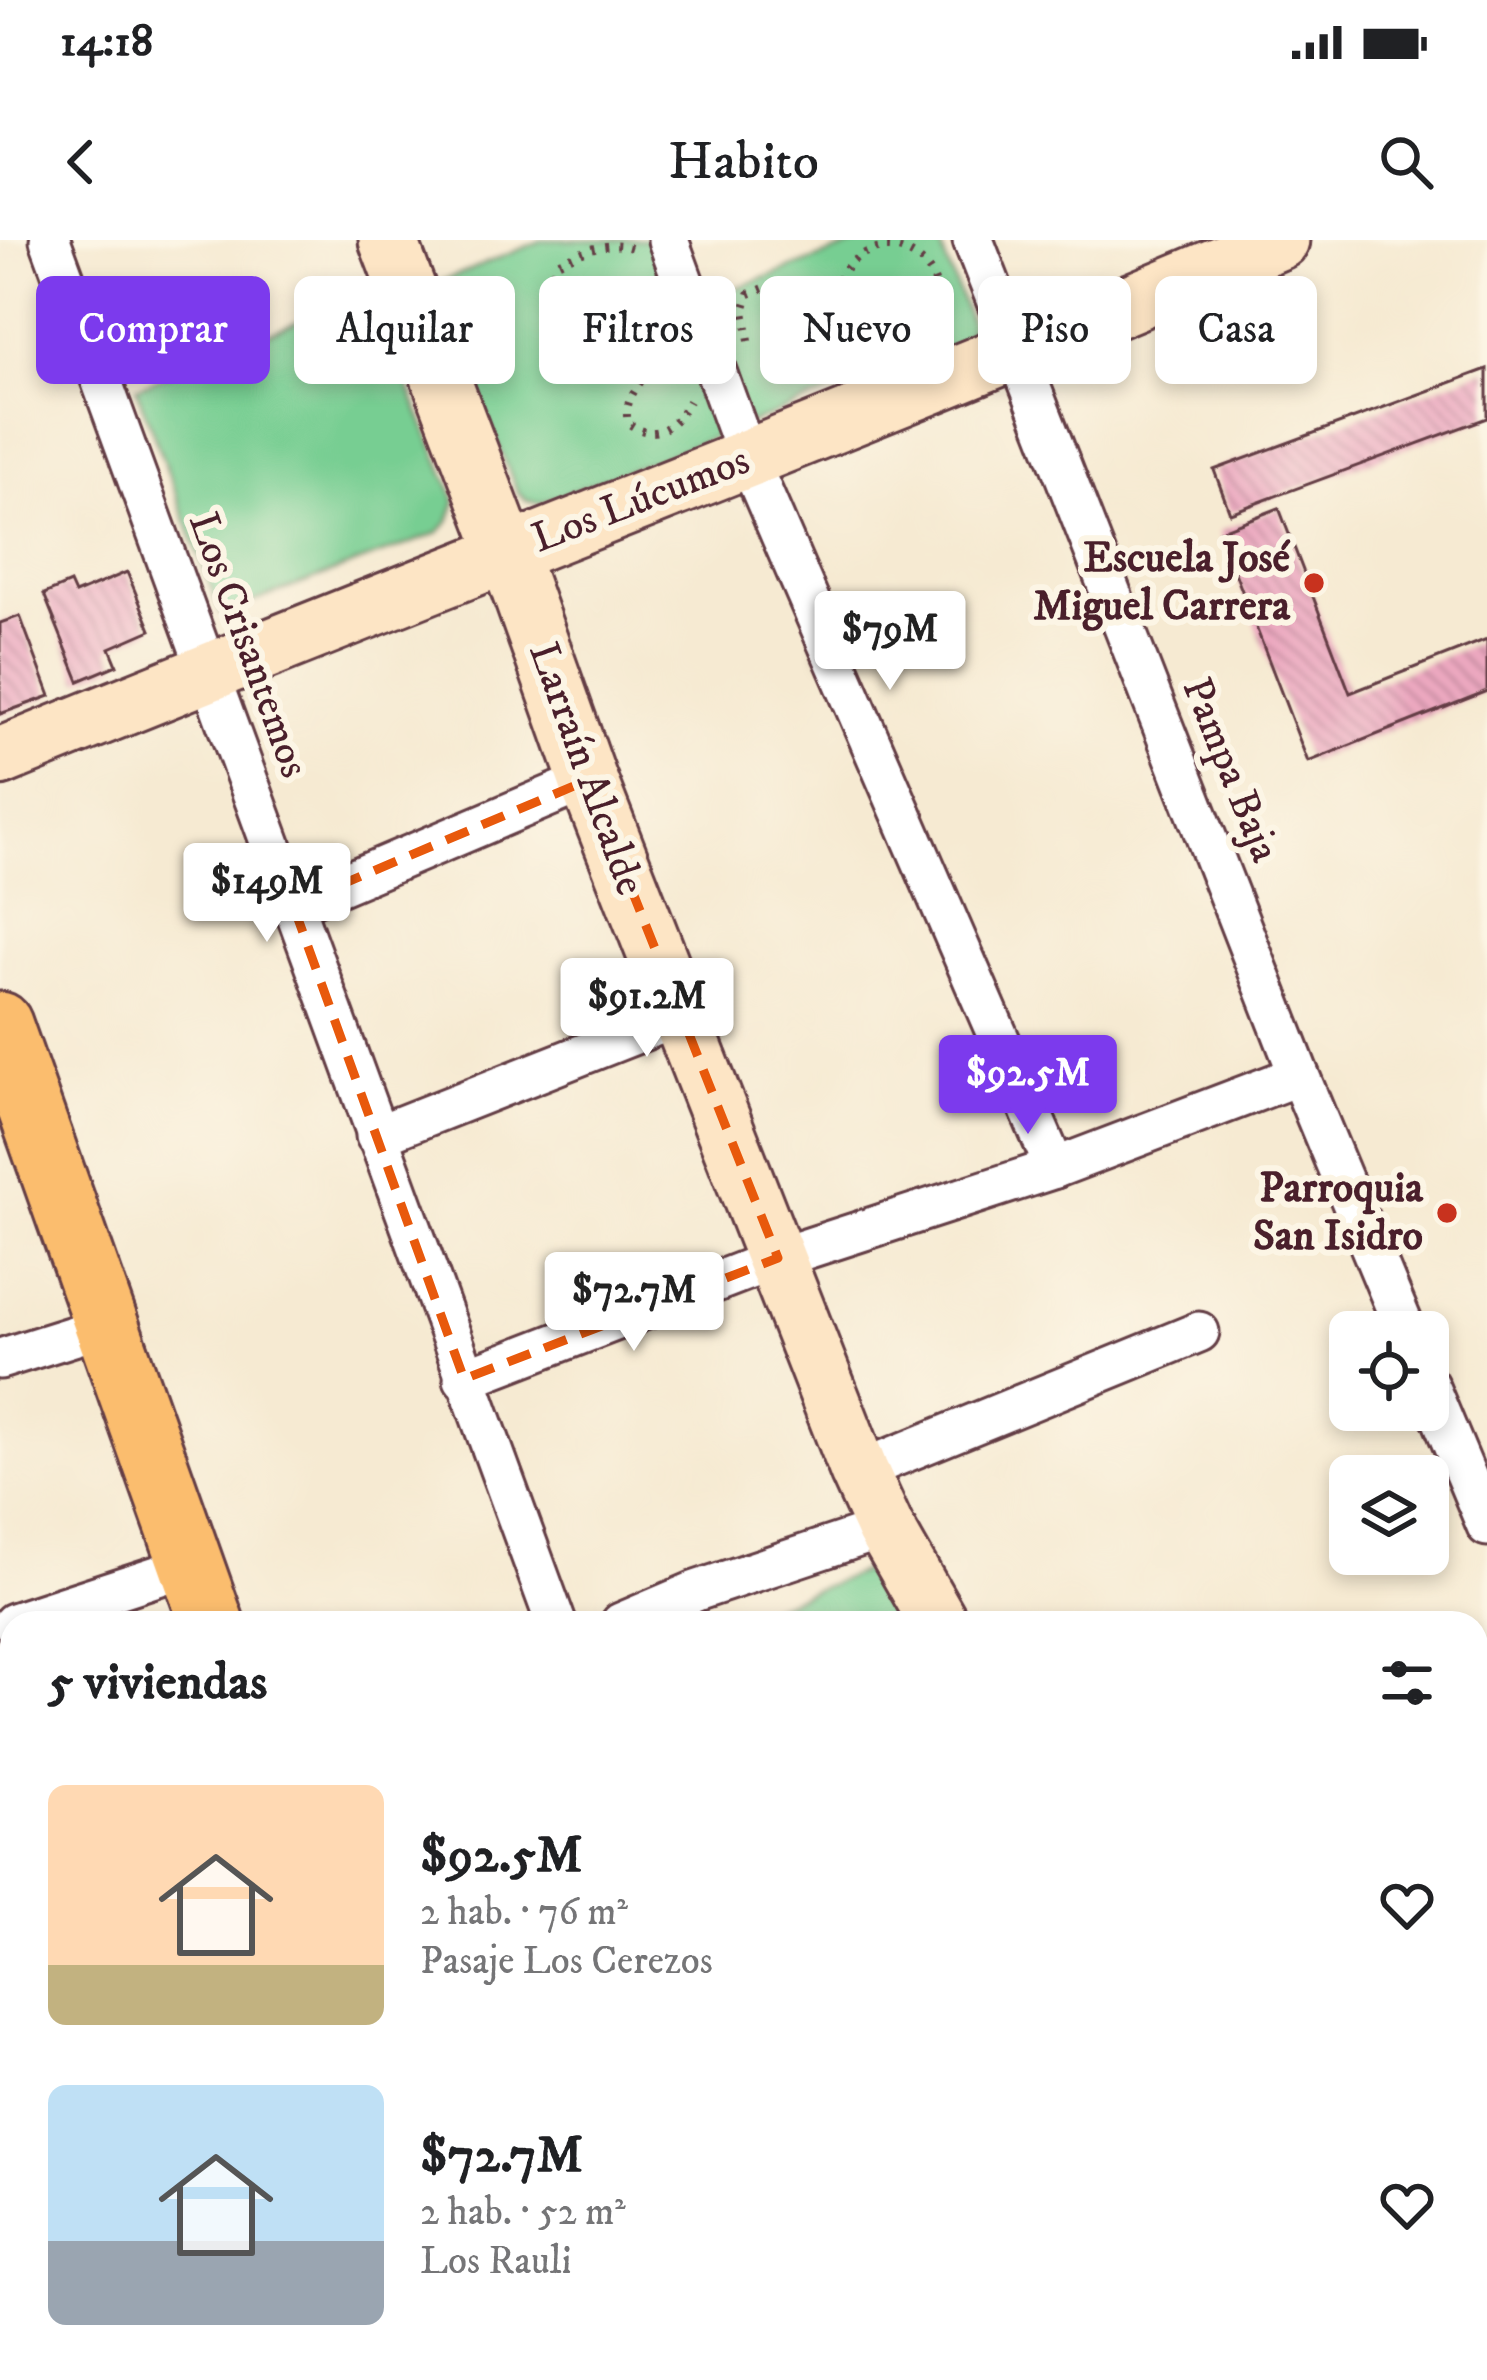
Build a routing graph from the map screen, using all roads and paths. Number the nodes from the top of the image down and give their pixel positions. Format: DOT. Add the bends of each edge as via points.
graph roads {
  1 [pos="50,240"];
  2 [pos="388,240"];
  3 [pos="973,240"];
  4 [pos="1280,240"];
  5 [pos="651,245"];
  6 [pos="556,276"];
  7 [pos="986,276"];
  8 [pos="760,290"];
  9 [pos="1131,304"];
  10 [pos="839,317"];
  11 [pos="749,356"];
  12 [pos="978,368"];
  13 [pos="640,384"];
  14 [pos="691,384"];
  15 [pos="1027,384"];
  16 [pos="748,458"];
  17 [pos="507,552"];
  18 [pos="206,673"];
  19 [pos="0,757"];
  20 [pos="588,780"];
  21 [pos="293,904"];
  22 [pos="680,1016"];
  23 [pos="0,1024"];
  24 [pos="1299,1075"];
  25 [pos="11,1094"];
  26 [pos="376,1136"];
  27 [pos="1054,1168"];
  28 [pos="778,1258"];
  29 [pos="1397,1311"];
  30 [pos="105,1326"];
  31 [pos="1199,1332"];
  32 [pos="0,1359"];
  33 [pos="464,1379"];
  34 [pos="1447,1431"];
  35 [pos="859,1471"];
  36 [pos="1487,1526"];
  37 [pos="885,1528"];
  38 [pos="191,1565"];
  39 [pos="49,1611"];
  40 [pos="208,1611"];
  41 [pos="551,1611"];
  42 [pos="649,1611"];
  43 [pos="932,1611"];
  1 -- 18 [label="street, Los Crisantemos"];
  2 -- 17 [label="street, Larraín Alcalde"];
  3 -- 7 [label="street, Pampa Baja"];
  4 -- 9 [label="street, Los Lúcumos"];
  5 -- 6 [label="path" via="606,241 557,263"];
  5 -- 16 [label="street"];
  8 -- 11 [label="path" via="749,294 744,311"];
  10 -- 10 [label="path" via="843,272 870,250 904,249 938,286 935,319 898,349 865,346"];
  12 -- 16 [label="street, Los Lúcumos"];
  13 -- 14 [label="path" via="625,412 628,423 659,431 679,421"];
  15 -- 24 [label="street, Pampa Baja"];
  16 -- 17 [label="street, Los Lúcumos"];
  16 -- 27 [label="street"];
  17 -- 18 [label="street, Los Lúcumos"];
  17 -- 20 [label="street, Larraín Alcalde"];
  18 -- 19 [label="street, Los Lúcumos"];
  18 -- 21 [label="street, Los Crisantemos"];
  20 -- 21 [label="street"];
  20 -- 22 [label="street, Larraín Alcalde"];
  21 -- 26 [label="street, Los Crisantemos"];
  22 -- 26 [label="street"];
  22 -- 28 [label="street, Larraín Alcalde"];
  23 -- 25 [label="main road"];
  24 -- 27 [label="street"];
  24 -- 29 [label="street, Pampa Baja"];
  25 -- 30 [label="main road"];
  26 -- 33 [label="street, Los Crisantemos"];
  27 -- 28 [label="street"];
  28 -- 33 [label="street"];
  28 -- 35 [label="street, Larraín Alcalde"];
  30 -- 32 [label="street"];
  30 -- 38 [label="main road"];
  31 -- 35 [label="street"];
  33 -- 41 [label="street, Los Crisantemos"];
  34 -- 36 [label="street"];
  35 -- 37 [label="street, Larraín Alcalde"];
  37 -- 42 [label="street"];
  37 -- 43 [label="street, Larraín Alcalde"];
  38 -- 39 [label="street"];
  38 -- 40 [label="main road"];
}
